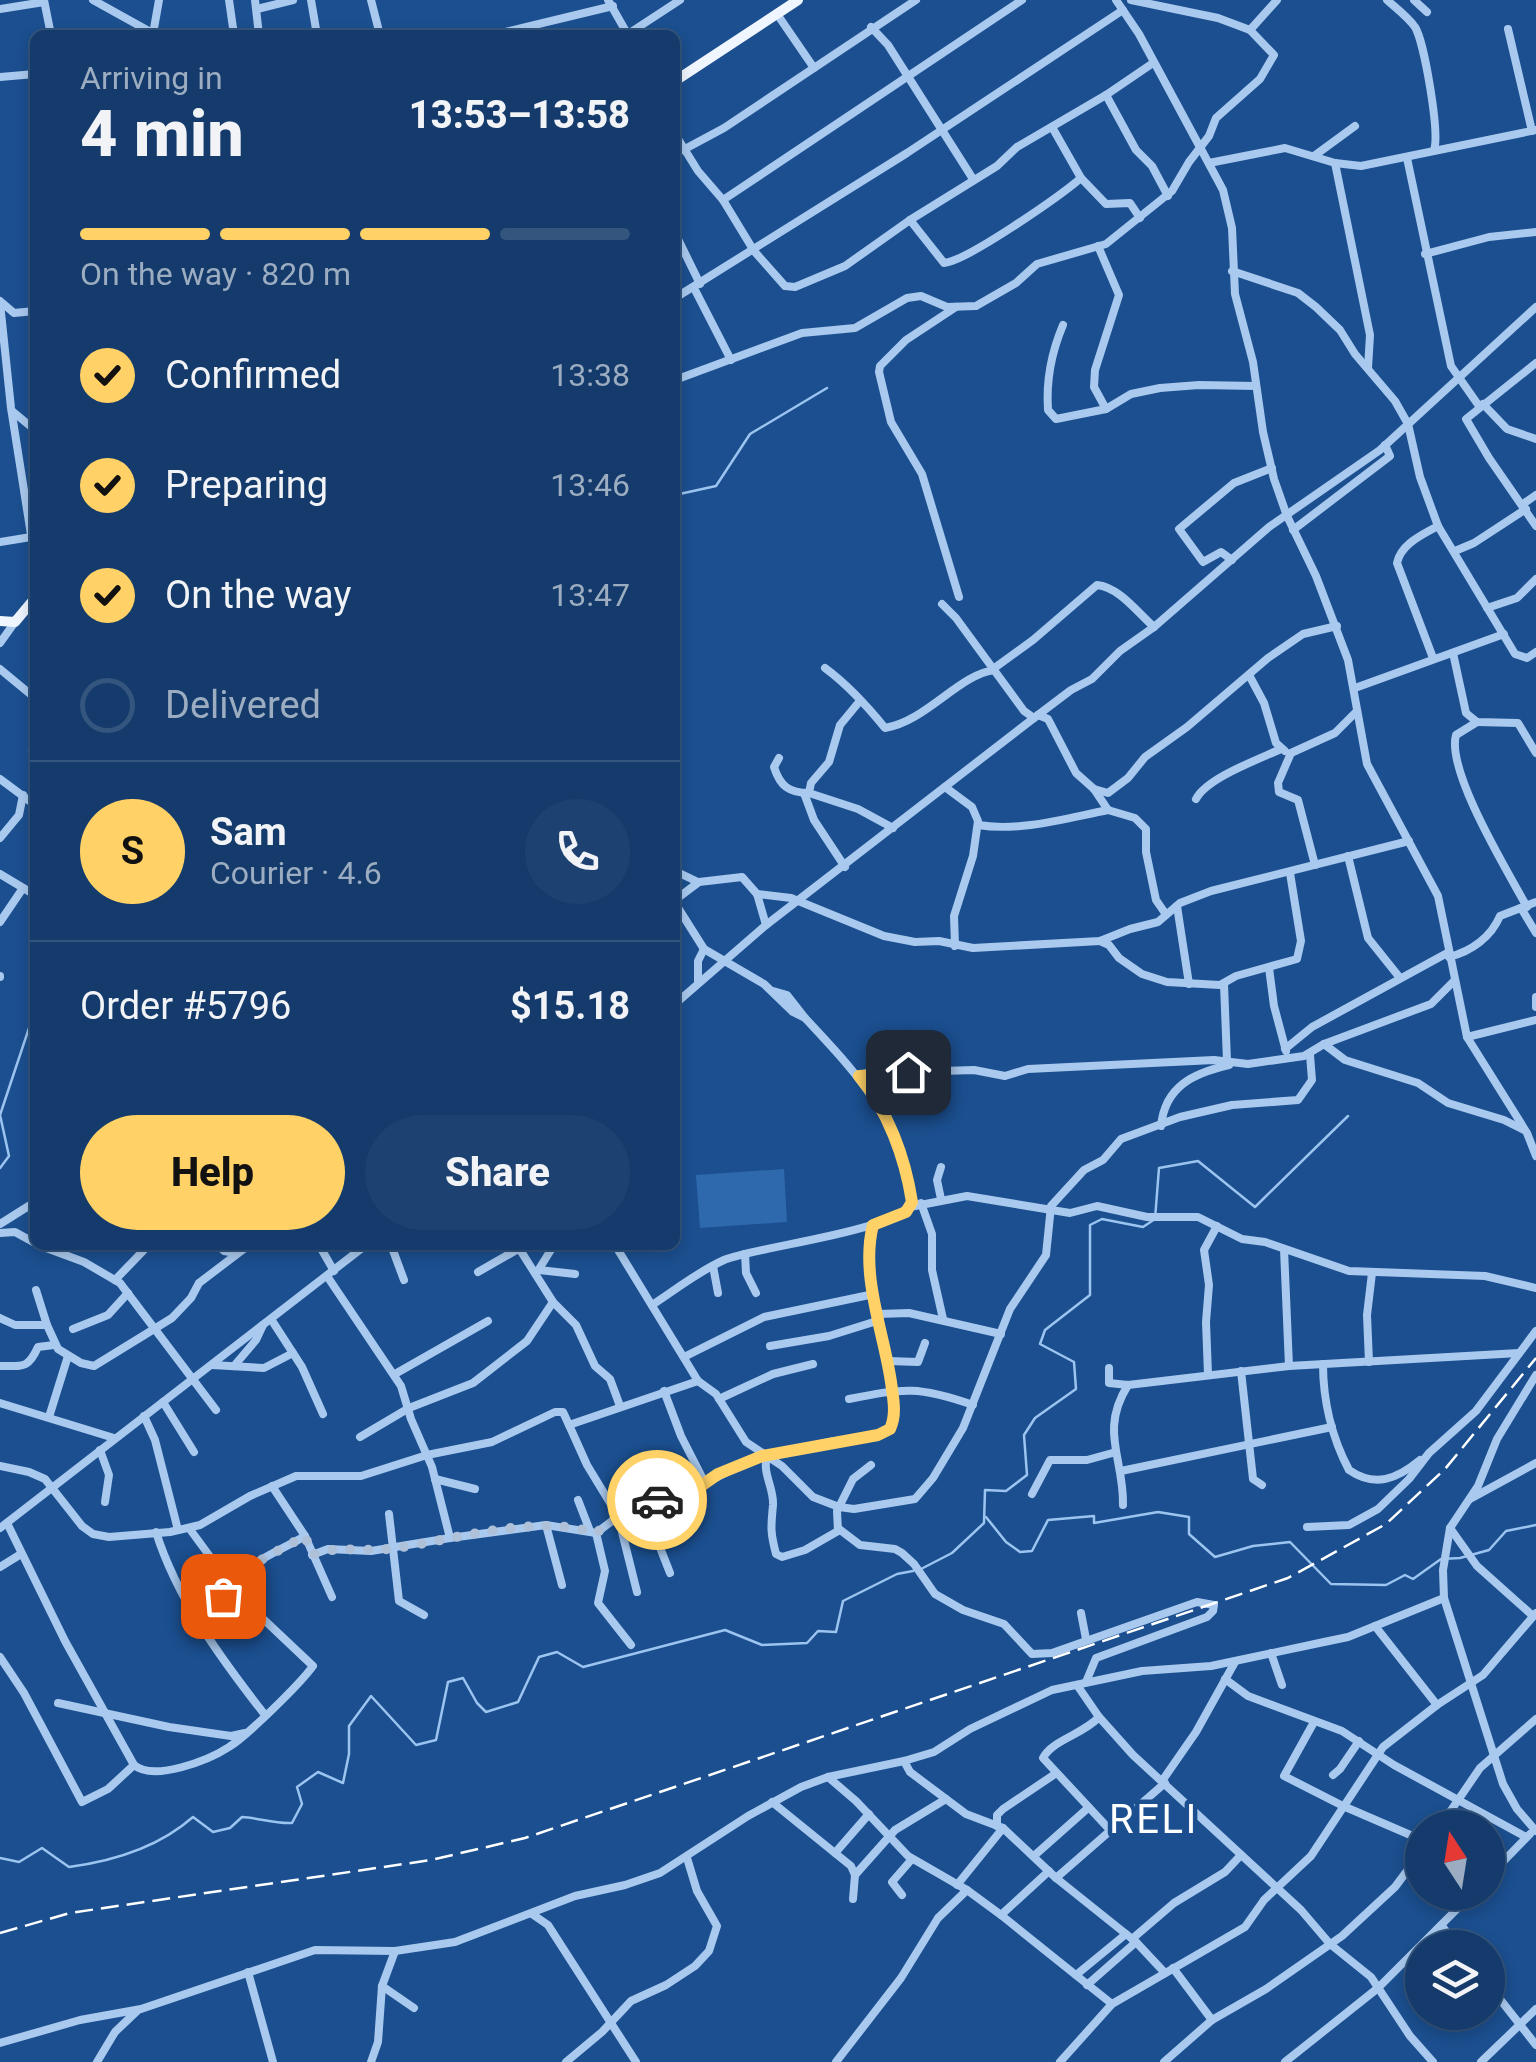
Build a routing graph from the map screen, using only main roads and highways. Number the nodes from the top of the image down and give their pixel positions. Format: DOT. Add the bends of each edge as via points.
graph roads {
  1 [pos="791,2"];
  2 [pos="680,78"];
  3 [pos="30,604"];
  4 [pos="0,620"];
  1 -- 2 [label="main road"];
  3 -- 4 [label="main road" via="16,622"];
}
